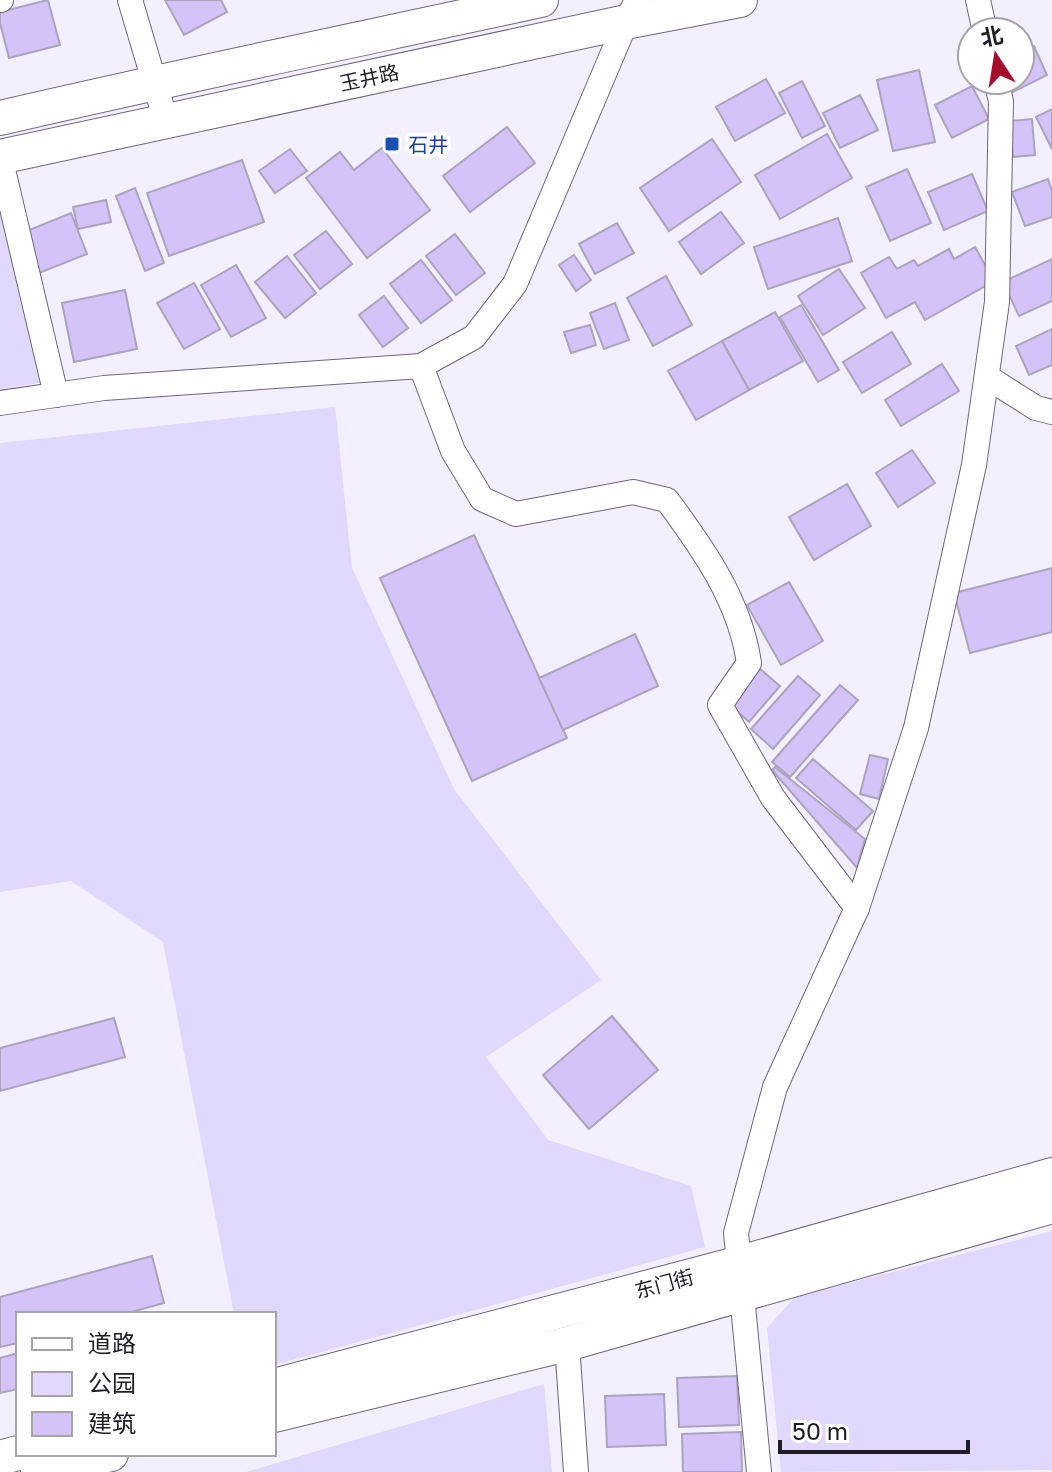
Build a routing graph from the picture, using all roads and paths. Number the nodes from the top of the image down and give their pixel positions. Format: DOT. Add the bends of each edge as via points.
graph roads {
  1 [pos="130,0"];
  2 [pos="541,0"];
  3 [pos="740,0"];
  4 [pos="632,11"];
  5 [pos="153,82"];
  6 [pos="1000,96"];
  7 [pos="0,118"];
  8 [pos="166,121"];
  9 [pos="0,157"];
  10 [pos="421,366"];
  11 [pos="987,377"];
  12 [pos="56,395"];
  13 [pos="0,403"];
  14 [pos="1052,412"];
  15 [pos="857,908"];
  16 [pos="1052,1175"];
  17 [pos="1052,1206"];
  18 [pos="741,1279"];
  19 [pos="567,1344"];
  20 [pos="276,1386"];
  21 [pos="276,1415"];
  22 [pos="103,1456"];
  23 [pos="38,1472"];
  24 [pos="576,1472"];
  25 [pos="759,1472"];
  1 -- 5 [label="street"];
  2 -- 5 [label="street, 玉井路"];
  3 -- 4 [label="street, 玉井路"];
  4 -- 8 [label="street, 玉井路"];
  4 -- 10 [label="street" via="515,284 474,337"];
  5 -- 7 [label="street, 玉井路"];
  5 -- 8 [label="street"];
  6 -- 11 [label="street" via="997,302"];
  8 -- 9 [label="street, 玉井路"];
  9 -- 12 [label="street"];
  10 -- 12 [label="street"];
  10 -- 15 [label="street" via="453,451 482,499 516,514 633,492 667,500 703,551 745,635 749,663 720,705 773,798"];
  11 -- 14 [label="street" via="1036,408"];
  11 -- 15 [label="street" via="974,465 916,728"];
  12 -- 13 [label="street"];
  15 -- 18 [label="street" via="775,1087 736,1233"];
  16 -- 18 [label="street, 东门街"];
  17 -- 18 [label="street, 东门街"];
  18 -- 19 [label="street, 东门街"];
  18 -- 20 [label="street, 东门街"];
  18 -- 25 [label="street"];
  19 -- 21 [label="street, 东门街"];
  19 -- 24 [label="street"];
  22 -- 23 [label="street"];
}
